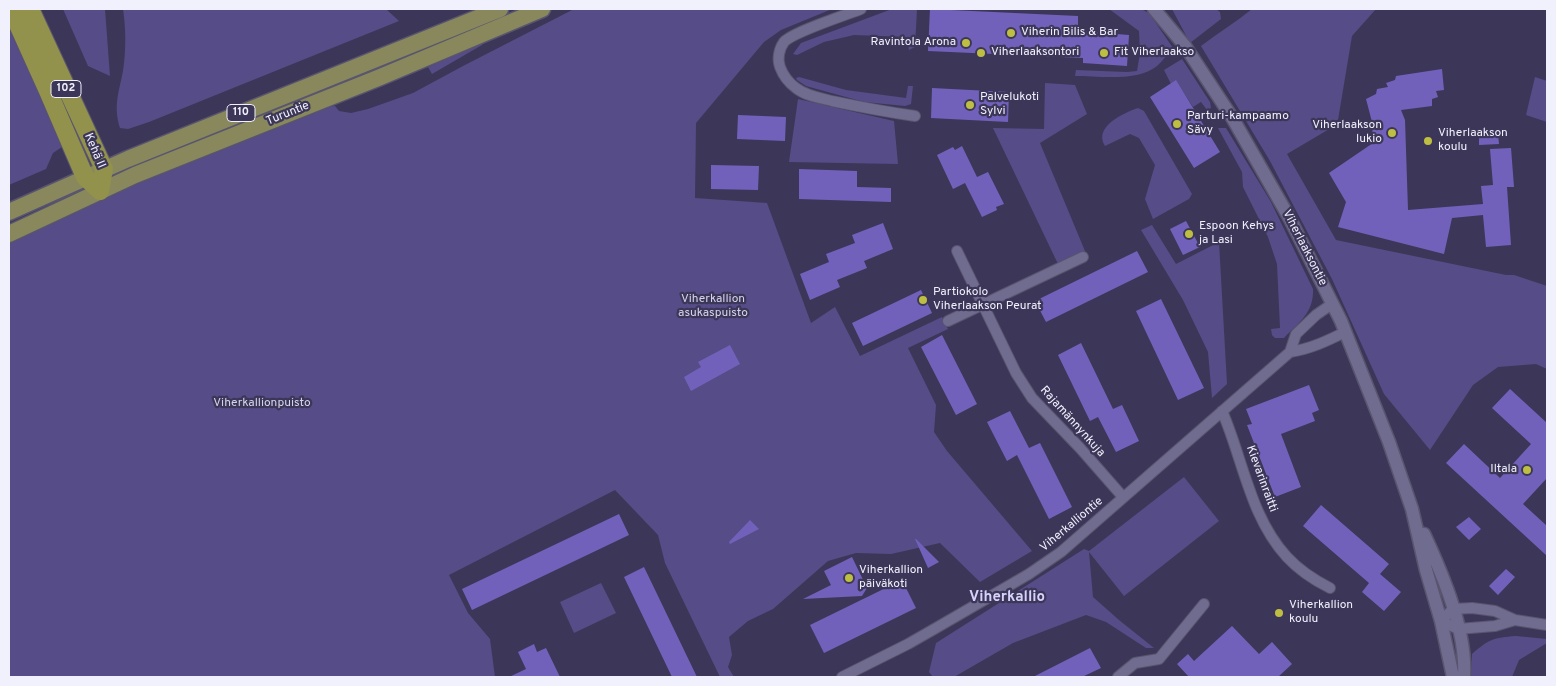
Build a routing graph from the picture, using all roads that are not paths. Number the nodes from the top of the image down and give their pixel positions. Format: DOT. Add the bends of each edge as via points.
graph roads {
  1 [pos="11,9"];
  2 [pos="30,9"];
  3 [pos="500,9"];
  4 [pos="542,9"];
  5 [pos="861,9"];
  6 [pos="1154,9"];
  7 [pos="915,116"];
  8 [pos="104,169"];
  9 [pos="85,177"];
  10 [pos="100,191"];
  11 [pos="9,212"];
  12 [pos="9,234"];
  13 [pos="957,251"];
  14 [pos="1083,256"];
  15 [pos="983,304"];
  16 [pos="1332,304"];
  17 [pos="948,321"];
  18 [pos="1345,332"];
  19 [pos="1290,352"];
  20 [pos="1222,411"];
  21 [pos="1123,497"];
  22 [pos="1412,509"];
  23 [pos="1330,588"];
  24 [pos="1204,604"];
  25 [pos="1453,609"];
  26 [pos="1515,620"];
  27 [pos="1441,621"];
  28 [pos="1547,625"];
  29 [pos="1458,629"];
  30 [pos="843,677"];
  31 [pos="1118,677"];
  32 [pos="1453,677"];
  33 [pos="1464,677"];
  1 -- 9 [label="highway, Kehä II / 102"];
  2 -- 8 [label="highway, Kehä II / 102"];
  3 -- 8 [label="main road, Turuntie / 110"];
  4 -- 10 [label="main road, Turuntie / 110"];
  5 -- 7 [label="street" via="790,37 780,49 781,70 798,90 812,96 879,112"];
  6 -- 16 [label="street, Viherlaaksontie" via="1184,46 1233,119 1290,220"];
  8 -- 9 [label="main road, Turuntie / 110"];
  8 -- 10 [label="highway, Kehä II"];
  9 -- 10 [label="highway, Kehä II / 102"];
  9 -- 11 [label="main road, Turuntie / 110"];
  10 -- 12 [label="main road, Turuntie / 110"];
  13 -- 15 [label="street, Rajamännynkuja"];
  14 -- 15 [label="street"];
  15 -- 17 [label="street"];
  15 -- 21 [label="street, Rajamännynkuja" via="1016,373 1032,398"];
  16 -- 18 [label="street, Viherlaaksontie"];
  16 -- 19 [label="street, Viherkalliontie" via="1296,334"];
  18 -- 19 [label="street, Viherkalliontie" via="1304,350"];
  18 -- 22 [label="street, Viherlaaksontie"];
  19 -- 20 [label="street, Viherkalliontie"];
  20 -- 21 [label="street, Viherkalliontie"];
  20 -- 23 [label="street, Kievarinraitti" via="1257,510 1267,529 1287,557 1310,577"];
  21 -- 30 [label="street, Viherkalliontie" via="1061,552 1029,574 908,644"];
  22 -- 25 [label="street, Viherlaaksontie" via="1439,567"];
  22 -- 27 [label="street, Viherlaaksontie"];
  24 -- 31 [label="street" via="1159,659 1135,663"];
  25 -- 26 [label="street" via="1495,611"];
  25 -- 27 [label="street"];
  25 -- 29 [label="street, Viherlaaksontie"];
  26 -- 28 [label="street"];
  26 -- 29 [label="street" via="1495,626"];
  27 -- 29 [label="street"];
  27 -- 32 [label="street, Viherlaaksontie"];
  29 -- 33 [label="street, Viherlaaksontie"];
}
